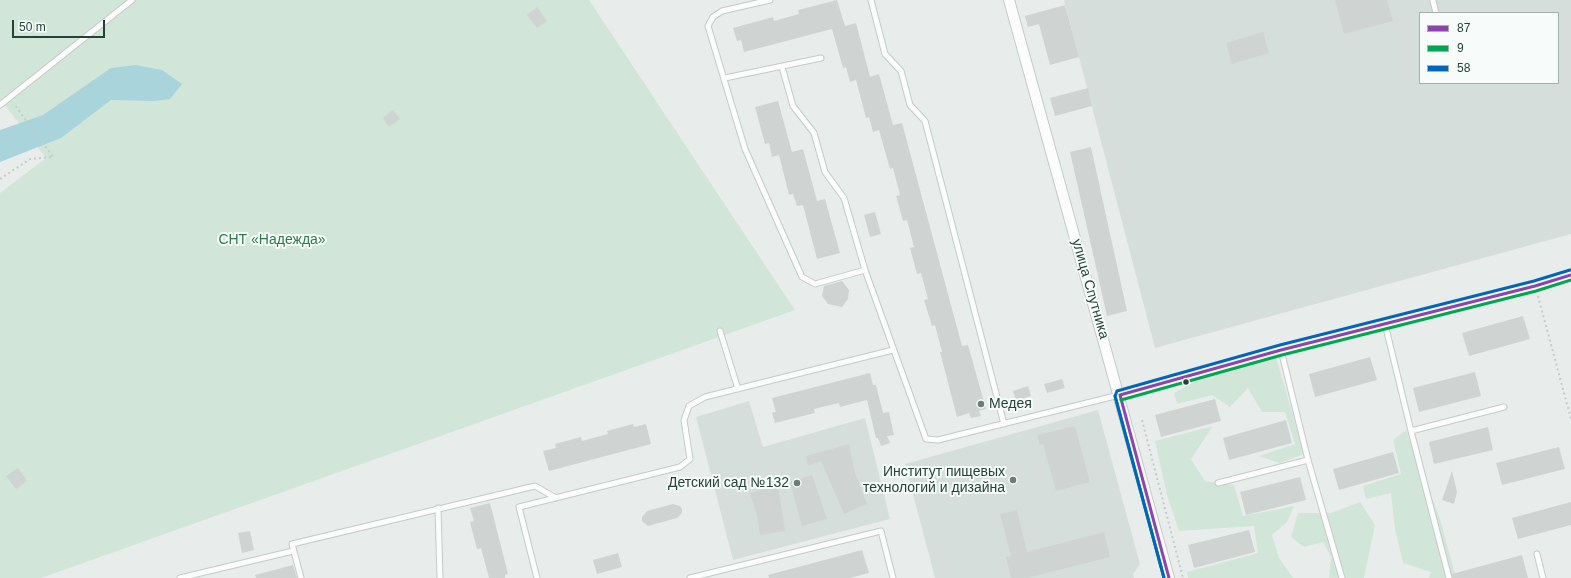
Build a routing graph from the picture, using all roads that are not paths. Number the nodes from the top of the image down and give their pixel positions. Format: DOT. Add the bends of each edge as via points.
graph roads {
  1 [pos="132,0"];
  2 [pos="770,0"];
  3 [pos="871,0"];
  4 [pos="1009,0"];
  5 [pos="1433,1"];
  6 [pos="1436,12"];
  7 [pos="821,58"];
  8 [pos="782,67"];
  9 [pos="725,78"];
  10 [pos="0,105"];
  11 [pos="865,270"];
  12 [pos="1571,275"];
  13 [pos="1384,324"];
  14 [pos="720,331"];
  15 [pos="894,350"];
  16 [pos="1281,350"];
  17 [pos="738,389"];
  18 [pos="1120,395"];
  19 [pos="1504,408"];
  20 [pos="1004,424"];
  21 [pos="1411,431"];
  22 [pos="1308,460"];
  23 [pos="1218,483"];
  24 [pos="556,498"];
  25 [pos="438,508"];
  26 [pos="293,551"];
  27 [pos="1537,554"];
  28 [pos="180,578"];
  29 [pos="301,578"];
  30 [pos="440,578"];
  31 [pos="537,578"];
  32 [pos="690,578"];
  33 [pos="893,578"];
  34 [pos="1169,578"];
  35 [pos="1342,578"];
  36 [pos="1449,578"];
  37 [pos="1543,578"];
  1 -- 10 [label="lane"];
  2 -- 9 [label="lane" via="722,11 713,17 708,26"];
  3 -- 20 [label="lane" via="885,54 901,71 910,104 925,121"];
  4 -- 18 [label="street, улица Спутника"];
  5 -- 6 [label="lane"];
  7 -- 8 [label="lane"];
  8 -- 9 [label="lane"];
  8 -- 11 [label="lane" via="793,106 814,133 825,172 844,198"];
  9 -- 11 [label="lane" via="745,149 802,277 815,284"];
  11 -- 15 [label="lane"];
  12 -- 13 [label="street"];
  13 -- 16 [label="street"];
  13 -- 21 [label="lane"];
  14 -- 17 [label="lane"];
  15 -- 17 [label="lane"];
  15 -- 20 [label="lane" via="926,439 938,440"];
  16 -- 18 [label="street"];
  16 -- 22 [label="lane"];
  17 -- 24 [label="lane" via="705,397 689,406 684,420 690,459 680,467"];
  18 -- 20 [label="lane"];
  18 -- 34 [label="street, улица Спутника"];
  19 -- 21 [label="lane"];
  21 -- 36 [label="lane"];
  22 -- 23 [label="lane"];
  22 -- 35 [label="lane"];
  24 -- 25 [label="lane" via="535,486"];
  24 -- 31 [label="lane" via="519,507"];
  25 -- 26 [label="lane" via="292,544"];
  25 -- 30 [label="lane"];
  26 -- 28 [label="lane"];
  26 -- 29 [label="lane"];
  27 -- 37 [label="lane"];
  32 -- 33 [label="lane" via="881,531"];
}
